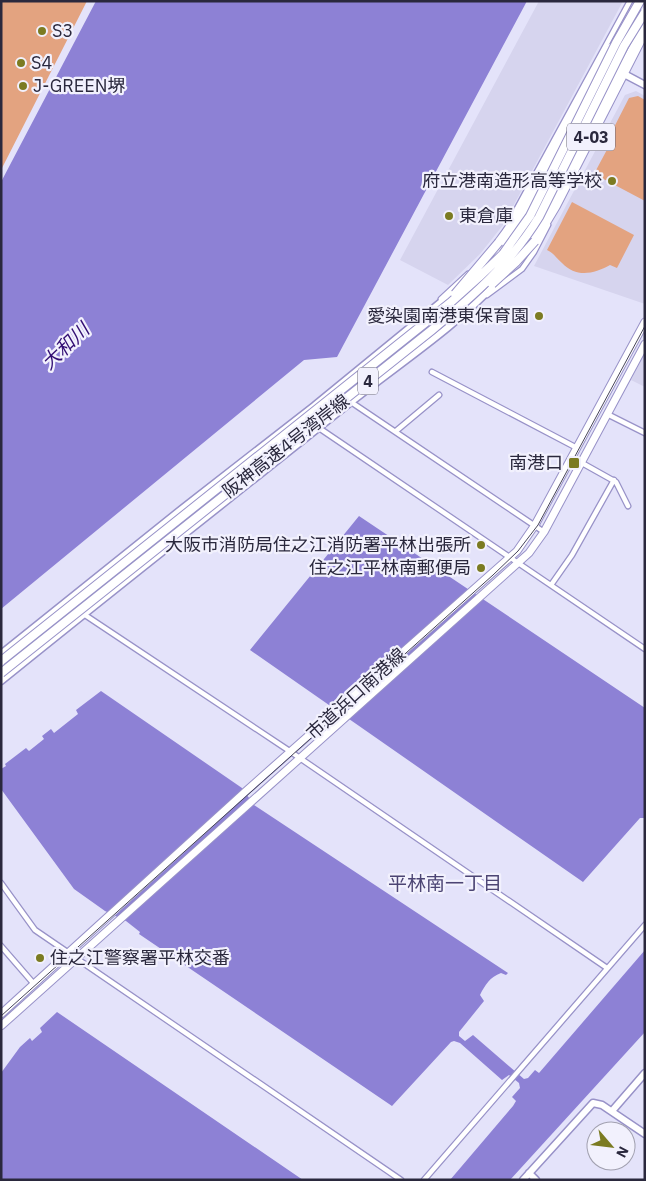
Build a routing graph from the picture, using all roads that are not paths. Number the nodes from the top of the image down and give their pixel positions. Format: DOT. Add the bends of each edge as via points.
graph roads {
  1 [pos="630,1"];
  2 [pos="636,1"];
  3 [pos="640,1"];
  4 [pos="645,12"];
  5 [pos="645,24"];
  6 [pos="645,32"];
  7 [pos="645,40"];
  8 [pos="610,48"];
  9 [pos="626,75"];
  10 [pos="645,85"];
  11 [pos="477,302"];
  12 [pos="645,322"];
  13 [pos="417,329"];
  14 [pos="432,330"];
  15 [pos="392,343"];
  16 [pos="645,344"];
  17 [pos="432,372"];
  18 [pos="439,395"];
  19 [pos="351,402"];
  20 [pos="312,407"];
  21 [pos="608,414"];
  22 [pos="319,428"];
  23 [pos="396,432"];
  24 [pos="645,433"];
  25 [pos="577,448"];
  26 [pos="582,463"];
  27 [pos="614,480"];
  28 [pos="628,506"];
  29 [pos="535,526"];
  30 [pos="544,532"];
  31 [pos="509,557"];
  32 [pos="518,563"];
  33 [pos="551,586"];
  34 [pos="71,598"];
  35 [pos="85,614"];
  36 [pos="645,649"];
  37 [pos="1,654"];
  38 [pos="1,661"];
  39 [pos="1,673"];
  40 [pos="1,680"];
  41 [pos="291,752"];
  42 [pos="300,759"];
  43 [pos="1,883"];
  44 [pos="645,925"];
  45 [pos="1,946"];
  46 [pos="69,953"];
  47 [pos="77,958"];
  48 [pos="607,968"];
  49 [pos="34,984"];
  50 [pos="1,1014"];
  51 [pos="1,1026"];
  52 [pos="645,1073"];
  53 [pos="612,1111"];
  54 [pos="645,1134"];
  55 [pos="529,1173"];
  56 [pos="401,1180"];
  57 [pos="424,1180"];
  58 [pos="523,1180"];
  59 [pos="536,1180"];
  1 -- 15 [label="street" via="506,227 471,271"];
  2 -- 8 [label="street"];
  3 -- 13 [label="highway, 阪神高速4号湾岸線 / 4, bridge" via="539,201 521,229 503,254 480,277"];
  4 -- 14 [label="highway, 阪神高速4号湾岸線 / 4, bridge" via="624,46 551,196 531,230 489,280"];
  5 -- 11 [label="street" via="538,228 515,261"];
  6 -- 14 [label="highway, 4-03, bridge" via="535,241 500,277"];
  7 -- 9 [label="street"];
  8 -- 13 [label="highway, 4-03, bridge" via="510,227 461,287"];
  8 -- 15 [label="street" via="534,198 506,240 474,273"];
  9 -- 10 [label="street"];
  9 -- 11 [label="street" via="531,257 522,269"];
  11 -- 19 [label="street"];
  12 -- 25 [label="main road, 市道浜口南港線"];
  13 -- 38 [label="highway, 阪神高速4号湾岸線 / 4, bridge"];
  14 -- 39 [label="highway, 阪神高速4号湾岸線 / 4, bridge"];
  15 -- 20 [label="street"];
  16 -- 21 [label="main road, 市道浜口南港線"];
  17 -- 25 [label="street"];
  18 -- 23 [label="street"];
  19 -- 22 [label="street"];
  19 -- 23 [label="street"];
  20 -- 22 [label="street"];
  20 -- 34 [label="street"];
  21 -- 24 [label="street"];
  21 -- 26 [label="main road, 市道浜口南港線"];
  22 -- 31 [label="street"];
  22 -- 35 [label="street"];
  23 -- 29 [label="street"];
  25 -- 29 [label="main road, 市道浜口南港線"];
  26 -- 27 [label="street"];
  26 -- 30 [label="main road, 市道浜口南港線"];
  27 -- 28 [label="street"];
  27 -- 33 [label="street"];
  29 -- 30 [label="street"];
  29 -- 31 [label="main road, 市道浜口南港線"];
  30 -- 32 [label="main road, 市道浜口南港線"];
  31 -- 32 [label="street"];
  31 -- 41 [label="main road, 市道浜口南港線"];
  32 -- 33 [label="street"];
  32 -- 42 [label="main road, 市道浜口南港線"];
  33 -- 36 [label="street"];
  34 -- 35 [label="street"];
  34 -- 37 [label="street"];
  35 -- 40 [label="street"];
  35 -- 41 [label="street"];
  41 -- 42 [label="street"];
  41 -- 46 [label="main road, 市道浜口南港線"];
  42 -- 47 [label="main road, 市道浜口南港線"];
  42 -- 48 [label="street"];
  43 -- 46 [label="street" via="35,930"];
  44 -- 48 [label="street"];
  45 -- 49 [label="street"];
  46 -- 47 [label="street"];
  46 -- 49 [label="main road, 市道浜口南港線"];
  47 -- 51 [label="main road, 市道浜口南港線"];
  47 -- 56 [label="street"];
  48 -- 57 [label="street"];
  49 -- 50 [label="main road, 市道浜口南港線"];
  52 -- 53 [label="street"];
  53 -- 54 [label="street"];
  53 -- 55 [label="street" via="599,1103 590,1105"];
  55 -- 58 [label="street"];
  55 -- 59 [label="street"];
}
